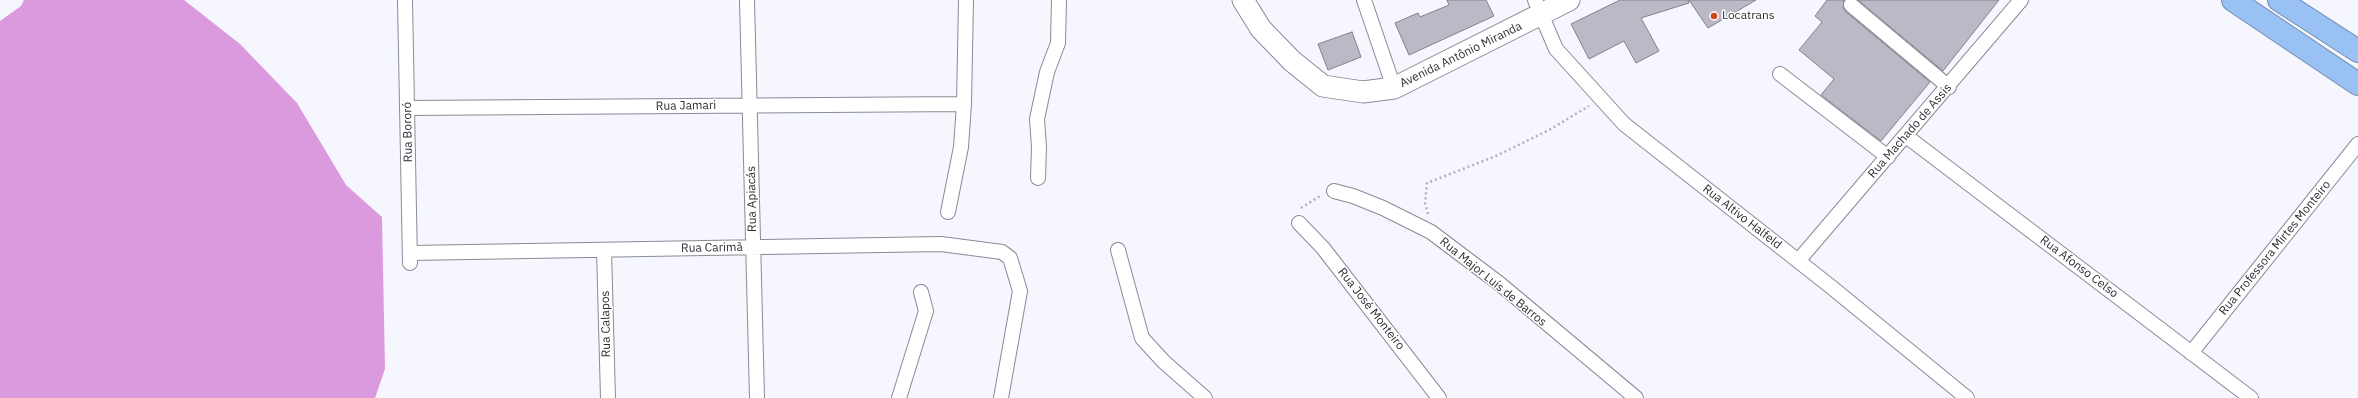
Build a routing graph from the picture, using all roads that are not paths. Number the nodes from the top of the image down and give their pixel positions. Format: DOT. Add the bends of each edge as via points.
graph roads {
  1 [pos="405,0"];
  2 [pos="747,0"];
  3 [pos="966,0"];
  4 [pos="1059,0"];
  5 [pos="1243,0"];
  6 [pos="1364,0"];
  7 [pos="1569,0"];
  8 [pos="2021,0"];
  9 [pos="2233,0"];
  10 [pos="2279,0"];
  11 [pos="1852,5"];
  12 [pos="1538,8"];
  13 [pos="2358,51"];
  14 [pos="1780,74"];
  15 [pos="2358,84"];
  16 [pos="1948,87"];
  17 [pos="1394,88"];
  18 [pos="964,104"];
  19 [pos="750,105"];
  20 [pos="407,108"];
  21 [pos="1906,136"];
  22 [pos="2358,144"];
  23 [pos="1888,157"];
  24 [pos="1038,178"];
  25 [pos="1334,191"];
  26 [pos="948,212"];
  27 [pos="1299,223"];
  28 [pos="754,248"];
  29 [pos="604,250"];
  30 [pos="1118,250"];
  31 [pos="410,258"];
  32 [pos="1798,261"];
  33 [pos="921,292"];
  34 [pos="2192,353"];
  35 [pos="608,398"];
  36 [pos="757,398"];
  37 [pos="899,398"];
  38 [pos="1001,398"];
  39 [pos="1205,398"];
  40 [pos="1439,398"];
  41 [pos="1636,398"];
  42 [pos="1968,398"];
  43 [pos="2251,398"];
  1 -- 20 [label="street, Rua Bororó"];
  2 -- 19 [label="street, Rua Apiacás"];
  3 -- 18 [label="street"];
  4 -- 24 [label="street" via="1058,43 1047,72 1037,119"];
  5 -- 17 [label="street, Avenida Antônio Miranda" via="1261,29 1292,61 1323,86 1363,92"];
  6 -- 17 [label="street"];
  7 -- 12 [label="street, Avenida Antônio Miranda"];
  8 -- 16 [label="street, Rua Machado de Assis"];
  9 -- 15 [label="highway"];
  10 -- 13 [label="highway"];
  11 -- 16 [label="street"];
  12 -- 17 [label="street, Avenida Antônio Miranda"];
  12 -- 32 [label="street, Rua Altivo Halfeld" via="1556,49 1624,124"];
  14 -- 23 [label="street"];
  16 -- 21 [label="street, Rua Machado de Assis"];
  18 -- 19 [label="street, Rua Jamari"];
  18 -- 26 [label="street" via="961,147"];
  19 -- 20 [label="street, Rua Jamari"];
  19 -- 28 [label="street, Rua Apiacás"];
  20 -- 31 [label="street, Rua Bororó"];
  21 -- 23 [label="street, Rua Machado de Assis"];
  21 -- 34 [label="street, Rua Afonso Celso"];
  22 -- 34 [label="street, Rua Professora Mirtes Monteiro"];
  23 -- 32 [label="street, Rua Machado de Assis"];
  25 -- 41 [label="street, Rua Major Luís de Barros" via="1383,208 1431,232 1500,284"];
  27 -- 40 [label="street, Rua José Monteiro" via="1323,248"];
  28 -- 29 [label="street, Rua Carimã"];
  28 -- 36 [label="street, Rua Apiacás"];
  28 -- 38 [label="street, Rua Carimã" via="941,244 1002,252 1010,258 1020,291"];
  29 -- 31 [label="street, Rua Carimã"];
  29 -- 35 [label="street, Rua Calapos"];
  30 -- 39 [label="street" via="1142,338 1164,362"];
  32 -- 42 [label="street, Rua Altivo Halfeld"];
  33 -- 37 [label="street" via="926,311"];
  34 -- 43 [label="street, Rua Afonso Celso"];
}
